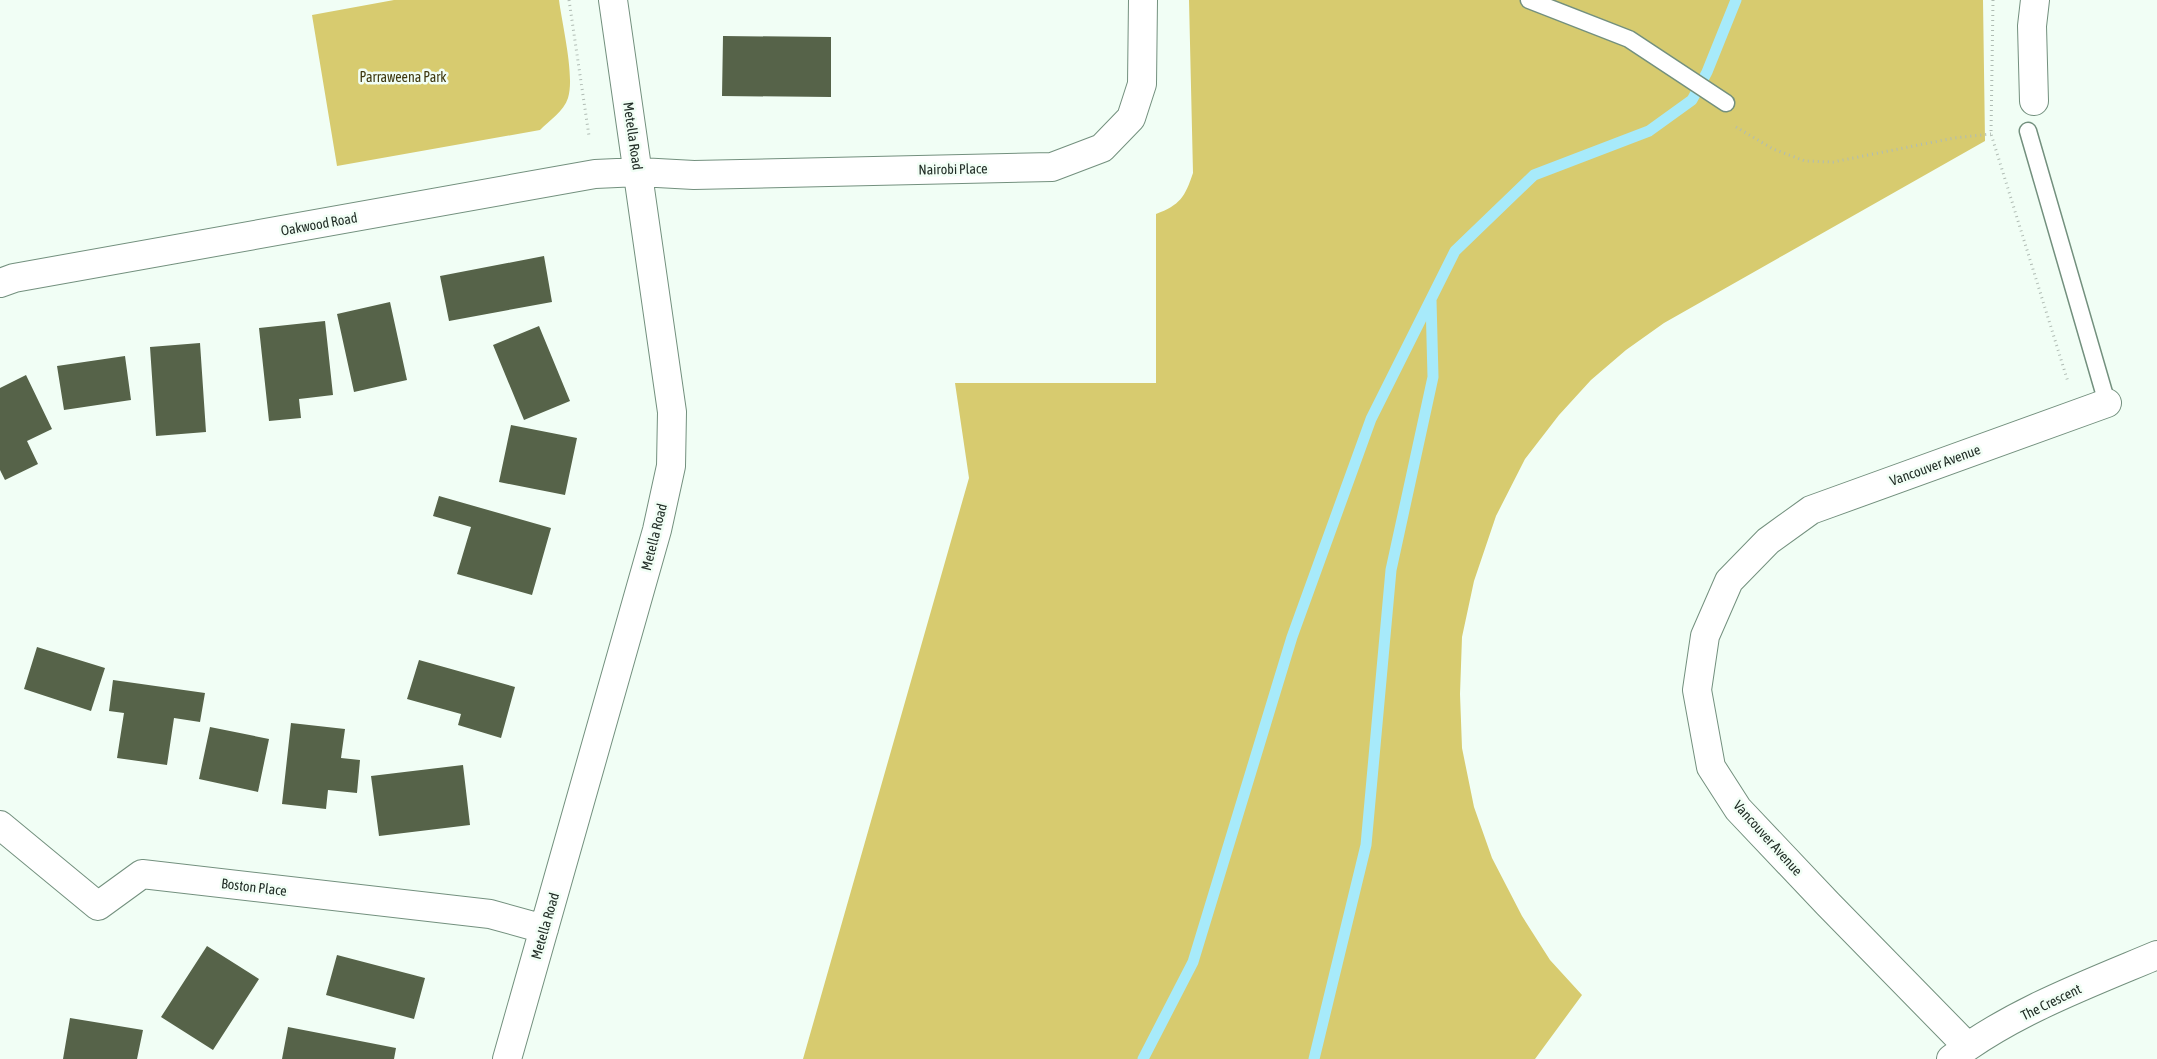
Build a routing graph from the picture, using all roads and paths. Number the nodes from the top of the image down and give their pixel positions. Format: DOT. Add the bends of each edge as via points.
graph roads {
  1 [pos="569,0"];
  2 [pos="613,0"];
  3 [pos="1143,0"];
  4 [pos="1529,0"];
  5 [pos="1993,0"];
  6 [pos="2035,0"];
  7 [pos="2034,101"];
  8 [pos="1726,103"];
  9 [pos="1733,125"];
  10 [pos="2028,131"];
  11 [pos="1992,134"];
  12 [pos="589,136"];
  13 [pos="639,172"];
  14 [pos="0,284"];
  15 [pos="2107,403"];
  16 [pos="2078,414"];
  17 [pos="0,825"];
  18 [pos="544,929"];
  19 [pos="2157,955"];
  20 [pos="1959,1053"];
  21 [pos="507,1059"];
  1 -- 12 [label="path"];
  2 -- 13 [label="street, Metella Road"];
  3 -- 13 [label="street, Nairobi Place" via="1142,84 1131,118 1102,148 1052,167 694,175"];
  4 -- 8 [label="lane" via="1629,39"];
  5 -- 11 [label="path"];
  6 -- 7 [label="street" via="2032,26"];
  9 -- 11 [label="path" via="1773,149 1814,162 1834,162 1954,138"];
  10 -- 15 [label="lane"];
  11 -- 16 [label="path"];
  13 -- 14 [label="street, Oakwood Road" via="595,174 14,278"];
  13 -- 18 [label="street, Metella Road" via="672,412 670,466 657,530"];
  15 -- 16 [label="street, Vancouver Avenue"];
  16 -- 20 [label="street, Vancouver Avenue" via="1811,510 1768,540 1729,581 1705,636 1697,690 1711,766 1738,809 1828,904"];
  17 -- 18 [label="street, Boston Place" via="98,906 142,874 490,914"];
  18 -- 21 [label="street, Metella Road"];
  19 -- 20 [label="street, The Crescent" via="2050,1000"];
}
